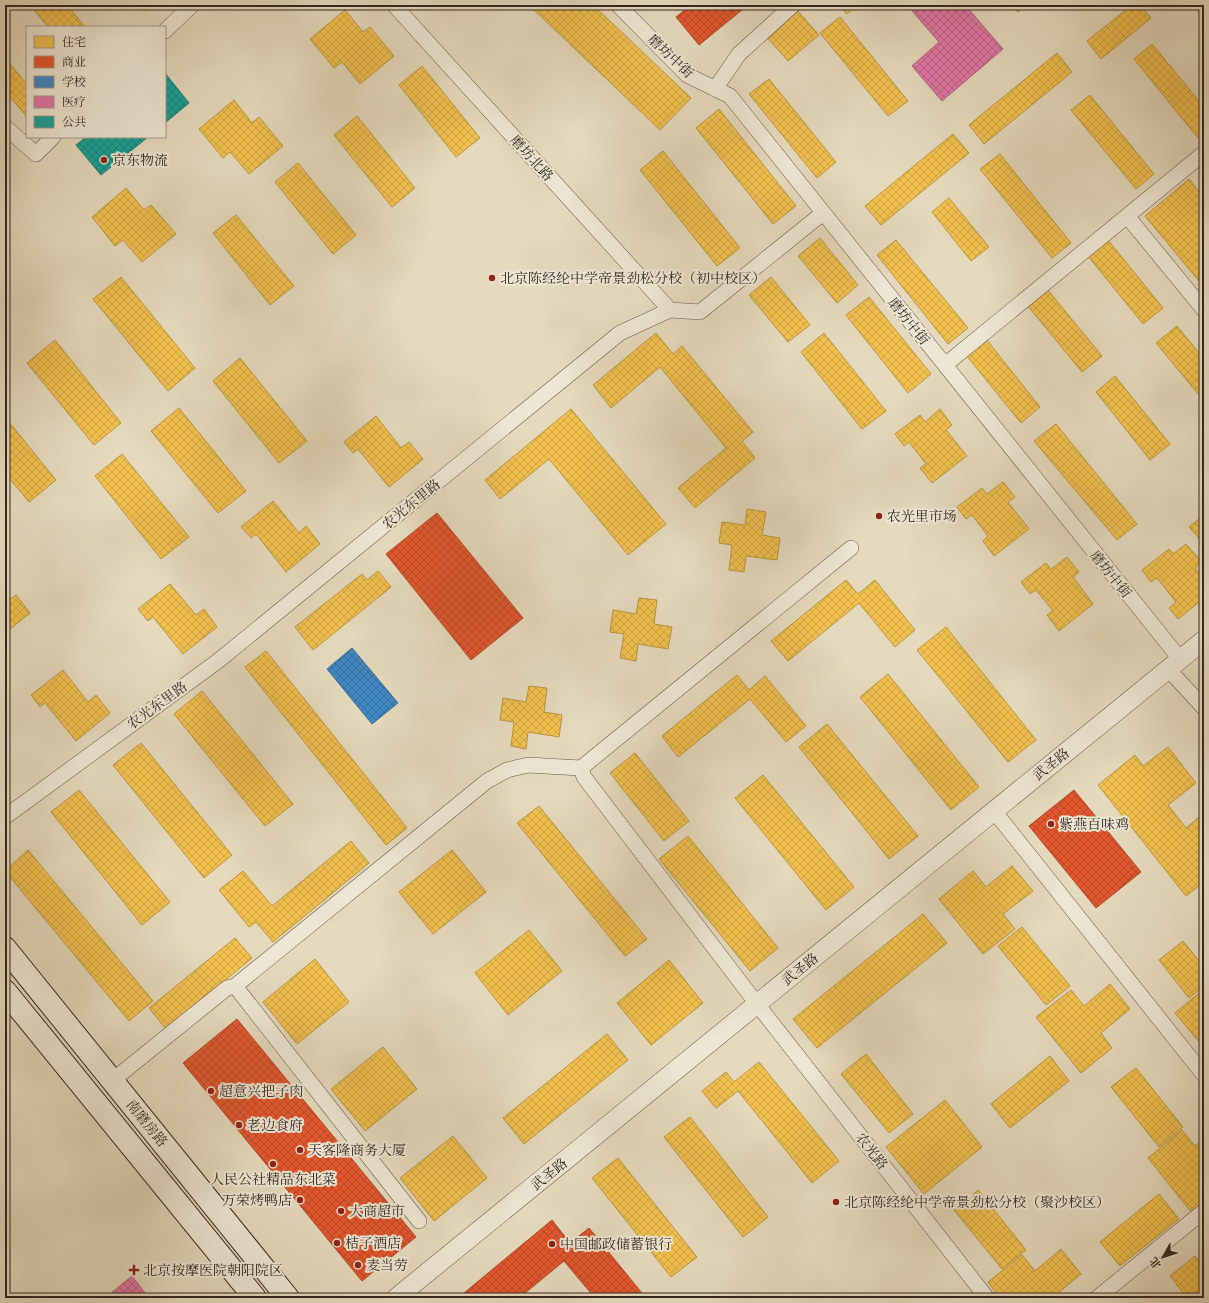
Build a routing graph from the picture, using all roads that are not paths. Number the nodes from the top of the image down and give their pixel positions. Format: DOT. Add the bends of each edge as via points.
graph roads {
  1 [pos="192,5"];
  2 [pos="394,5"];
  3 [pos="618,5"];
  4 [pos="793,5"];
  5 [pos="166,30"];
  6 [pos="715,89"];
  7 [pos="5,127"];
  8 [pos="52,138"];
  9 [pos="1204,153"];
  10 [pos="824,213"];
  11 [pos="1127,216"];
  12 [pos="670,310"];
  13 [pos="1204,310"];
  14 [pos="945,365"];
  15 [pos="851,548"];
  16 [pos="1204,640"];
  17 [pos="1174,664"];
  18 [pos="1204,708"];
  19 [pos="581,768"];
  20 [pos="994,811"];
  21 [pos="5,817"];
  22 [pos="5,948"];
  23 [pos="235,986"];
  24 [pos="5,991"];
  25 [pos="757,1004"];
  26 [pos="1204,1075"];
  27 [pos="112,1080"];
  28 [pos="1204,1211"];
  29 [pos="419,1221"];
  30 [pos="255,1298"];
  31 [pos="288,1298"];
  32 [pos="396,1298"];
  33 [pos="987,1298"];
  34 [pos="1097,1298"];
  1 -- 5 [label="street"];
  2 -- 12 [label="street, 磨坊北路"];
  3 -- 6 [label="street, 磨坊中街" via="687,75"];
  4 -- 6 [label="street" via="739,54"];
  6 -- 10 [label="street, 磨坊中街" via="730,96"];
  7 -- 8 [label="street" via="36,154"];
  9 -- 11 [label="street"];
  10 -- 12 [label="street, 农光东里路" via="700,312"];
  10 -- 14 [label="street, 磨坊中街"];
  11 -- 13 [label="street"];
  11 -- 14 [label="street"];
  12 -- 21 [label="street, 农光东里路" via="620,333 218,661"];
  14 -- 17 [label="street, 磨坊中街"];
  15 -- 19 [label="street"];
  16 -- 17 [label="street, 武圣路"];
  17 -- 18 [label="street, 磨坊中街"];
  17 -- 20 [label="street, 武圣路"];
  19 -- 23 [label="street" via="528,765 507,770 487,781"];
  19 -- 25 [label="street, 农光路" via="589,783"];
  20 -- 25 [label="street, 武圣路"];
  20 -- 26 [label="street"];
  22 -- 27 [label="main road, 南磨房路"];
  23 -- 27 [label="street" via="227,988"];
  23 -- 29 [label="street"];
  24 -- 30 [label="main road, 南磨房路"];
  25 -- 32 [label="street, 武圣路"];
  25 -- 33 [label="street, 农光路"];
  27 -- 31 [label="main road, 南磨房路"];
  28 -- 34 [label="street"];
}
